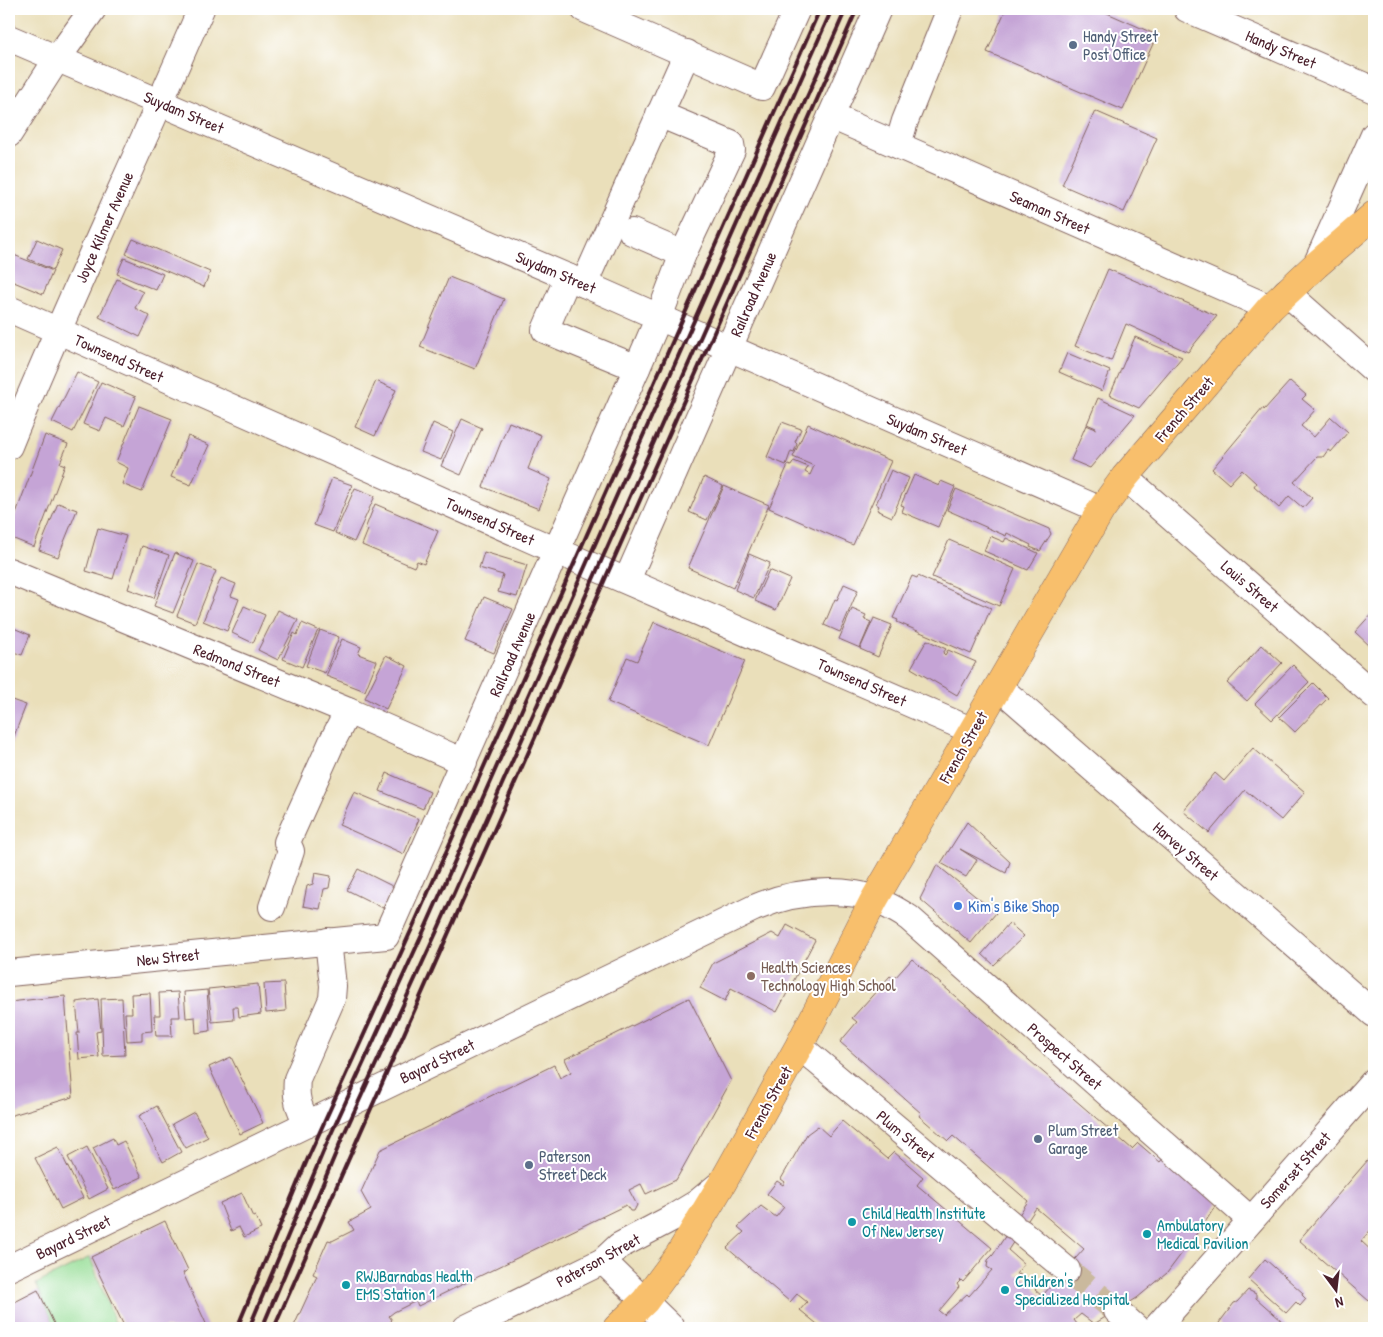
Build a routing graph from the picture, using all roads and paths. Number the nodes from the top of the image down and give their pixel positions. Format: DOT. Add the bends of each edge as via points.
graph roads {
  1 [pos="93,9"];
  2 [pos="201,9"];
  3 [pos="584,9"];
  4 [pos="797,9"];
  5 [pos="878,9"];
  6 [pos="950,9"];
  7 [pos="1187,9"];
  8 [pos="9,38"];
  9 [pos="687,53"];
  10 [pos="57,59"];
  11 [pos="1374,90"];
  12 [pos="161,102"];
  13 [pos="659,114"];
  14 [pos="831,116"];
  15 [pos="9,134"];
  16 [pos="1374,135"];
  17 [pos="898,145"];
  18 [pos="1374,215"];
  19 [pos="632,232"];
  20 [pos="683,254"];
  21 [pos="1316,265"];
  22 [pos="576,280"];
  23 [pos="1278,300"];
  24 [pos="9,309"];
  25 [pos="659,317"];
  26 [pos="57,331"];
  27 [pos="729,348"];
  28 [pos="637,368"];
  29 [pos="1374,370"];
  30 [pos="9,446"];
  31 [pos="1125,477"];
  32 [pos="1102,510"];
  33 [pos="557,551"];
  34 [pos="9,571"];
  35 [pos="627,580"];
  36 [pos="999,687"];
  37 [pos="1374,695"];
  38 [pos="348,711"];
  39 [pos="973,731"];
  40 [pos="464,762"];
  41 [pos="874,900"];
  42 [pos="272,906"];
  43 [pos="328,942"];
  44 [pos="9,973"];
  45 [pos="1374,1014"];
  46 [pos="799,1046"];
  47 [pos="1374,1081"];
  48 [pos="307,1124"];
  49 [pos="723,1182"];
  50 [pos="1251,1220"];
  51 [pos="603,1261"];
  52 [pos="9,1268"];
  53 [pos="1067,1270"];
  54 [pos="645,1301"];
  55 [pos="1117,1311"];
  56 [pos="466,1328"];
  57 [pos="618,1328"];
  58 [pos="672,1328"];
  59 [pos="1136,1328"];
  60 [pos="1156,1328"];
  1 -- 10 [label="street"];
  2 -- 12 [label="street, Joyce Kilmer Avenue"];
  3 -- 9 [label="street"];
  4 -- 9 [label="street" via="762,87"];
  5 -- 14 [label="street, Railroad Avenue"];
  6 -- 17 [label="street"];
  7 -- 11 [label="street, Handy Street"];
  8 -- 10 [label="street, Suydam Street"];
  9 -- 13 [label="street"];
  10 -- 12 [label="street, Suydam Street"];
  10 -- 15 [label="street"];
  12 -- 22 [label="street, Suydam Street"];
  12 -- 26 [label="street, Joyce Kilmer Avenue"];
  13 -- 20 [label="street, Railroad Avenue" via="731,144 732,150"];
  13 -- 22 [label="street"];
  14 -- 17 [label="street, Seaman Street"];
  14 -- 27 [label="street, Railroad Avenue"];
  16 -- 21 [label="street"];
  17 -- 23 [label="street, Seaman Street"];
  18 -- 21 [label="main road, French Street"];
  19 -- 20 [label="street"];
  20 -- 25 [label="street, Railroad Avenue"];
  21 -- 23 [label="main road, French Street"];
  22 -- 25 [label="street, Suydam Street"];
  22 -- 28 [label="street" via="545,330"];
  23 -- 29 [label="street, Seaman Street"];
  23 -- 31 [label="main road, French Street"];
  24 -- 26 [label="street, Townsend Street"];
  25 -- 27 [label="street, Suydam Street"];
  25 -- 28 [label="street, Railroad Avenue"];
  26 -- 30 [label="street, Joyce Kilmer Avenue"];
  26 -- 33 [label="street, Townsend Street"];
  27 -- 32 [label="street, Suydam Street"];
  27 -- 35 [label="street, Railroad Avenue"];
  28 -- 33 [label="street, Railroad Avenue"];
  31 -- 32 [label="main road, French Street"];
  31 -- 37 [label="street, Louis Street"];
  32 -- 36 [label="main road, French Street"];
  33 -- 35 [label="street, Townsend Street"];
  33 -- 40 [label="street, Railroad Avenue"];
  34 -- 38 [label="street, Redmond Street"];
  35 -- 39 [label="street, Townsend Street"];
  36 -- 39 [label="main road, French Street"];
  36 -- 45 [label="street, Harvey Street"];
  38 -- 40 [label="street, Redmond Street"];
  38 -- 42 [label="street" via="287,842 291,850"];
  39 -- 41 [label="main road, French Street"];
  40 -- 43 [label="street, Railroad Avenue" via="386,936"];
  41 -- 46 [label="main road, French Street"];
  41 -- 48 [label="street, Bayard Street" via="834,891 774,900"];
  41 -- 50 [label="street, Prospect Street" via="909,918"];
  43 -- 44 [label="street, New Street"];
  43 -- 48 [label="street" via="332,999 297,1079 297,1102"];
  46 -- 49 [label="main road, French Street"];
  46 -- 53 [label="street, Plum Street"];
  47 -- 50 [label="street, Somerset Street"];
  48 -- 52 [label="street, Bayard Street"];
  49 -- 51 [label="street, Paterson Street" via="697,1204 620,1246"];
  49 -- 54 [label="main road, French Street" via="679,1255"];
  50 -- 60 [label="street, Somerset Street"];
  51 -- 54 [label="street"];
  51 -- 56 [label="street, Paterson Street"];
  54 -- 57 [label="main road, French Street"];
  54 -- 58 [label="street"];
  55 -- 59 [label="street"];
}
